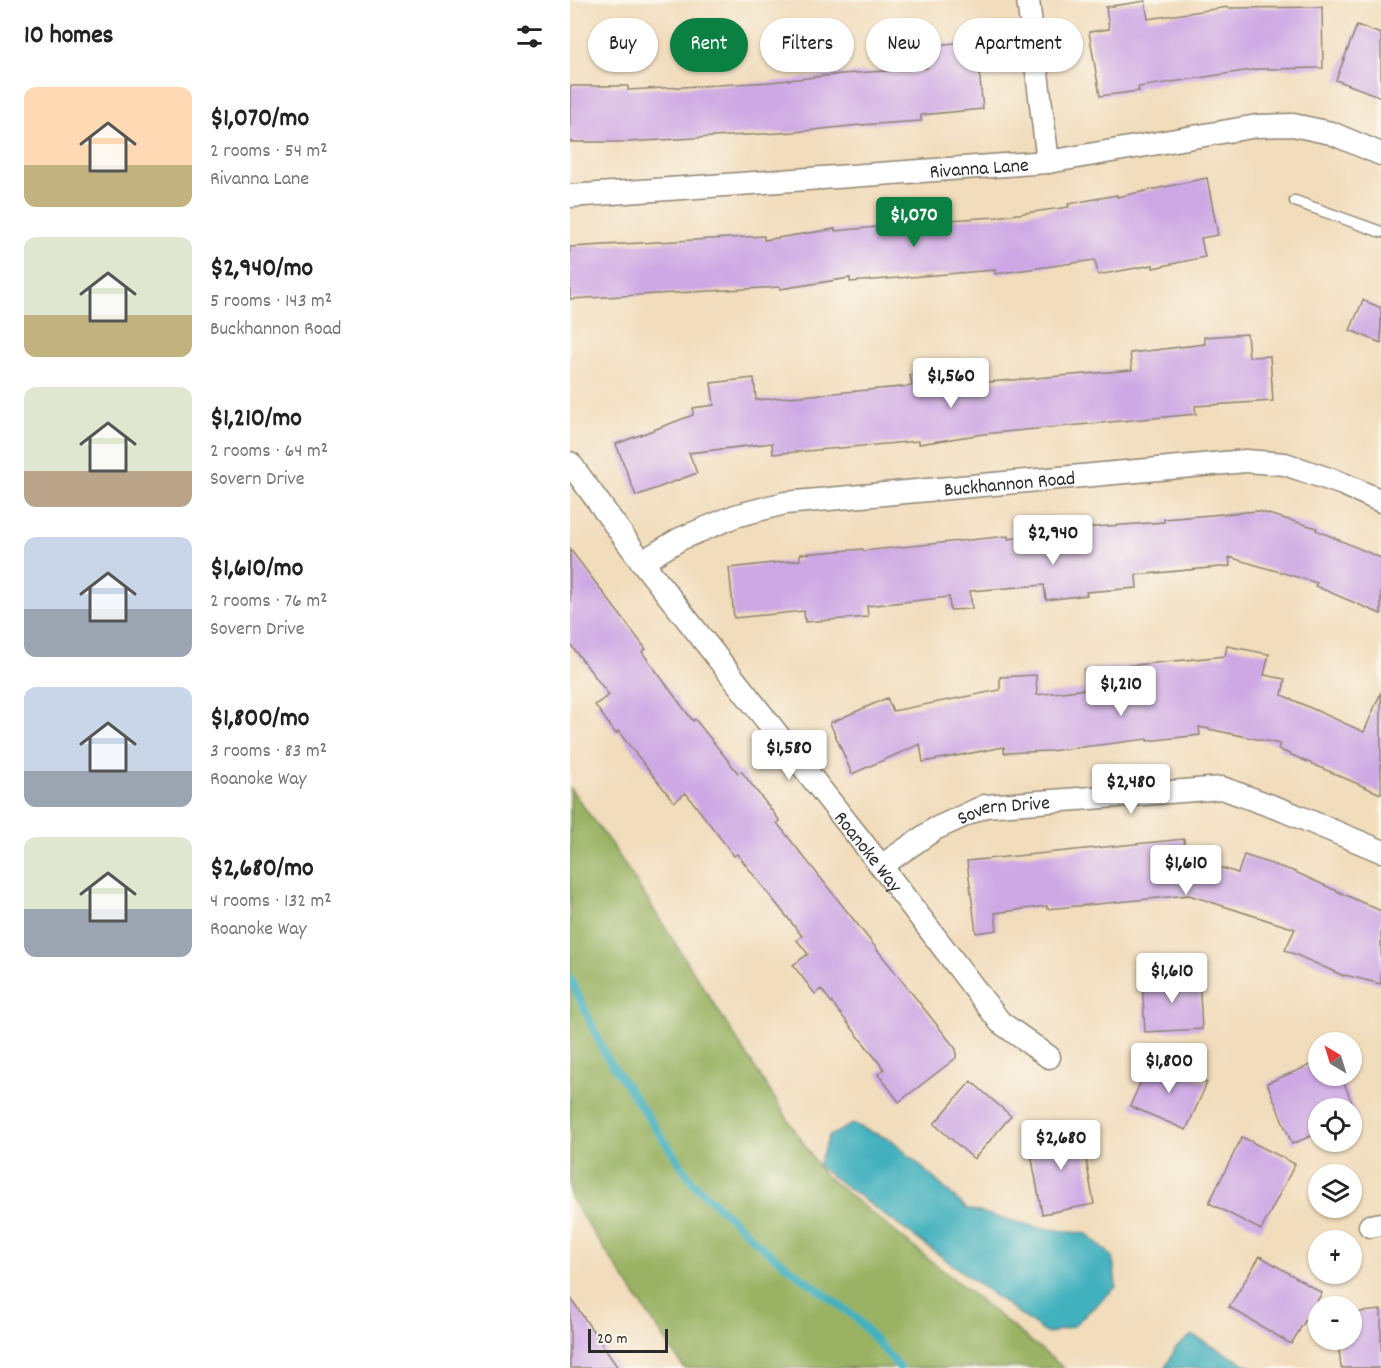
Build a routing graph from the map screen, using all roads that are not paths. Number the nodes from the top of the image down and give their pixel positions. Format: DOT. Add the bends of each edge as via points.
graph roads {
  1 [pos="1028,0"];
  2 [pos="1381,154"];
  3 [pos="1048,162"];
  4 [pos="570,196"];
  5 [pos="1295,201"];
  6 [pos="1381,232"];
  7 [pos="570,463"];
  8 [pos="1381,501"];
  9 [pos="642,562"];
  10 [pos="1381,851"];
  11 [pos="881,866"];
  12 [pos="1049,1057"];
  1 -- 3 [label="street"];
  2 -- 3 [label="street, Rivanna Lane" via="1331,133 1293,125 1257,126"];
  3 -- 4 [label="street, Rivanna Lane"];
  5 -- 6 [label="lane"];
  7 -- 9 [label="street, Roanoke Way"];
  8 -- 9 [label="street, Buckhannon Road" via="1285,464 1246,461 785,503 735,516 680,539"];
  9 -- 11 [label="street, Roanoke Way"];
  10 -- 11 [label="street, Sovern Drive" via="1222,788 985,806 934,829"];
  11 -- 12 [label="street, Roanoke Way" via="1000,1022"];
}
